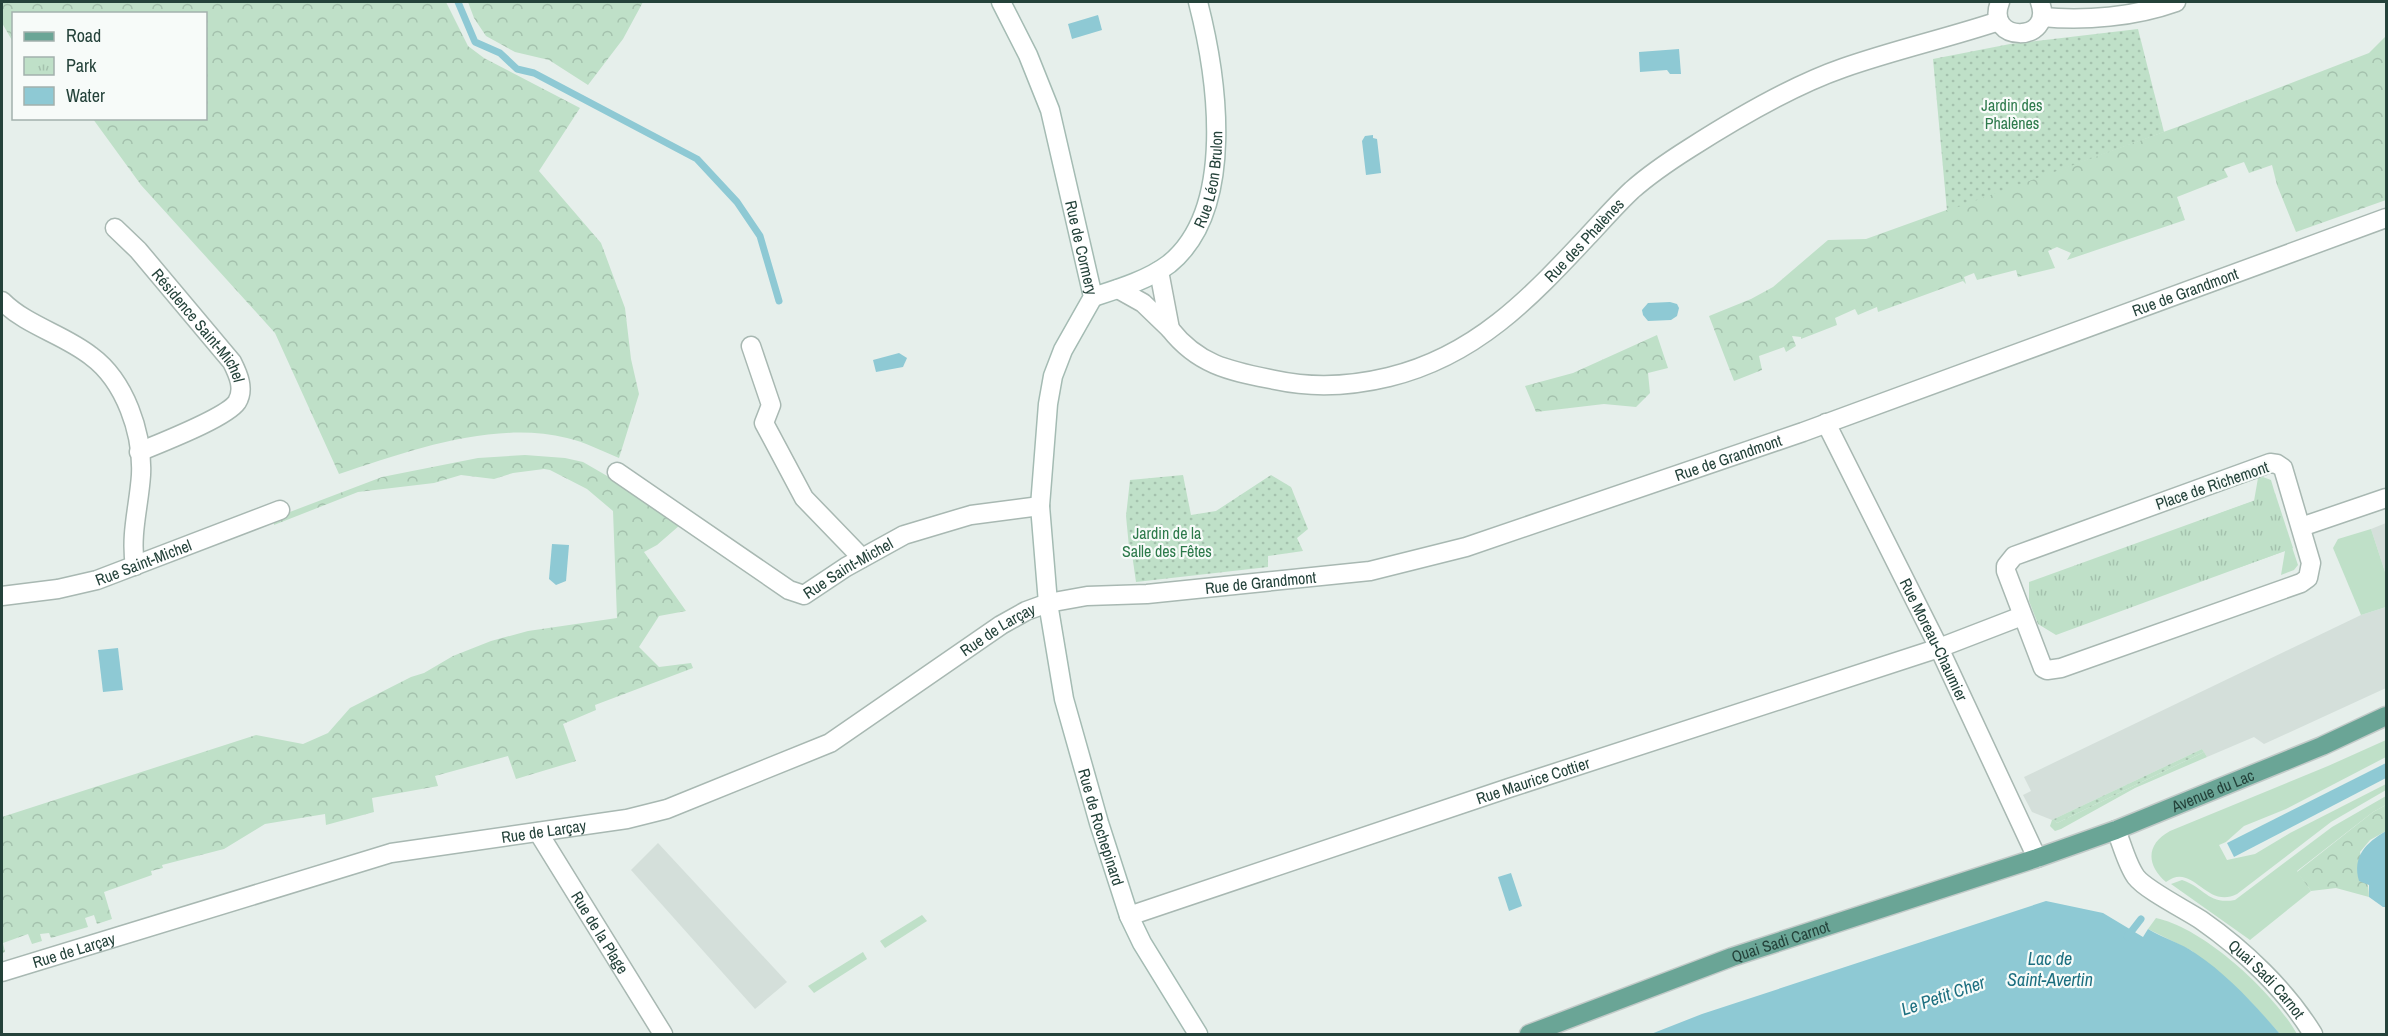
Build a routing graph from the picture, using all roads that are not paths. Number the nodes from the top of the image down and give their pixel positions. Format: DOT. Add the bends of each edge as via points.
graph roads {
  1 [pos="1001,2"];
  2 [pos="1198,2"];
  3 [pos="2000,2"];
  4 [pos="2175,2"];
  5 [pos="2041,9"];
  6 [pos="1999,21"];
  7 [pos="2386,218"];
  8 [pos="115,228"];
  9 [pos="1159,271"];
  10 [pos="1118,289"];
  11 [pos="1093,297"];
  12 [pos="2,301"];
  13 [pos="1170,329"];
  14 [pos="751,346"];
  15 [pos="1826,423"];
  16 [pos="139,452"];
  17 [pos="617,472"];
  18 [pos="2386,498"];
  19 [pos="1040,506"];
  20 [pos="280,510"];
  21 [pos="2301,527"];
  22 [pos="862,558"];
  23 [pos="135,566"];
  24 [pos="2,597"];
  25 [pos="1048,603"];
  26 [pos="2022,616"];
  27 [pos="1939,648"];
  28 [pos="2386,716"];
  29 [pos="2116,830"];
  30 [pos="538,832"];
  31 [pos="2037,858"];
  32 [pos="1129,916"];
  33 [pos="2,972"];
  34 [pos="663,1035"];
  35 [pos="1198,1035"];
  36 [pos="1529,1035"];
  37 [pos="2313,1035"];
  1 -- 11 [label="street, Rue de Cormery" via="1050,110"];
  2 -- 9 [label="street, Rue Léon Brulon" via="1211,69 1215,118 1211,193 1194,235"];
  3 -- 6 [label="street"];
  4 -- 5 [label="street" via="2125,14 2071,20"];
  5 -- 6 [label="street" via="2034,29 2022,34 2008,31"];
  6 -- 13 [label="street, Rue des Phalènes" via="1842,68 1759,106 1688,149 1632,190 1528,299 1490,331 1426,366 1372,381 1294,384 1214,364 1194,354"];
  7 -- 15 [label="street, Rue de Grandmont"];
  8 -- 16 [label="street, Résidence Saint-Michel" via="232,362 241,391 237,402 219,416"];
  9 -- 10 [label="street, Rue Léon Brulon"];
  9 -- 13 [label="street"];
  10 -- 11 [label="street, Rue Léon Brulon"];
  10 -- 13 [label="street, Rue des Phalènes" via="1143,303"];
  11 -- 19 [label="street, Rue de Cormery" via="1053,376"];
  12 -- 16 [label="street" via="104,366 132,417"];
  14 -- 22 [label="street" via="771,405 764,423 804,498"];
  15 -- 25 [label="street, Rue de Grandmont" via="1498,537 1370,571 1147,594 1087,596"];
  15 -- 27 [label="street, Rue Moreau-Chaumier"];
  16 -- 23 [label="street" via="141,476 132,538"];
  17 -- 22 [label="street, Rue Saint-Michel" via="789,590 804,595"];
  18 -- 21 [label="street"];
  19 -- 22 [label="street, Rue Saint-Michel" via="971,515 915,531"];
  19 -- 25 [label="street, Rue de Cormery"];
  20 -- 23 [label="street, Rue Saint-Michel"];
  21 -- 26 [label="street, Place de Richemont" via="2311,571 2301,583 2061,668 2043,668"];
  21 -- 26 [label="street, Place de Richemont" via="2283,468 2270,463 2260,465 2014,556 2006,572"];
  23 -- 24 [label="street, Rue Saint-Michel" via="97,580"];
  25 -- 30 [label="street, Rue de Larçay" via="1001,625 830,743 667,809"];
  25 -- 32 [label="street, Rue de Rochepinard" via="1064,699"];
  26 -- 27 [label="street"];
  27 -- 31 [label="street, Rue Moreau-Chaumier"];
  27 -- 32 [label="street, Rue Maurice Cottier"];
  28 -- 29 [label="main road, Avenue du Lac"];
  29 -- 31 [label="main road, Avenue du Lac"];
  29 -- 37 [label="street, Quai Sadi Carnot" via="2136,877 2204,922 2249,959"];
  30 -- 33 [label="street, Rue de Larçay" via="391,853"];
  30 -- 34 [label="street, Rue de la Plage"];
  31 -- 36 [label="main road, Quai Sadi Carnot" via="1732,957"];
  32 -- 35 [label="street, Rue de Rochepinard"];
}
